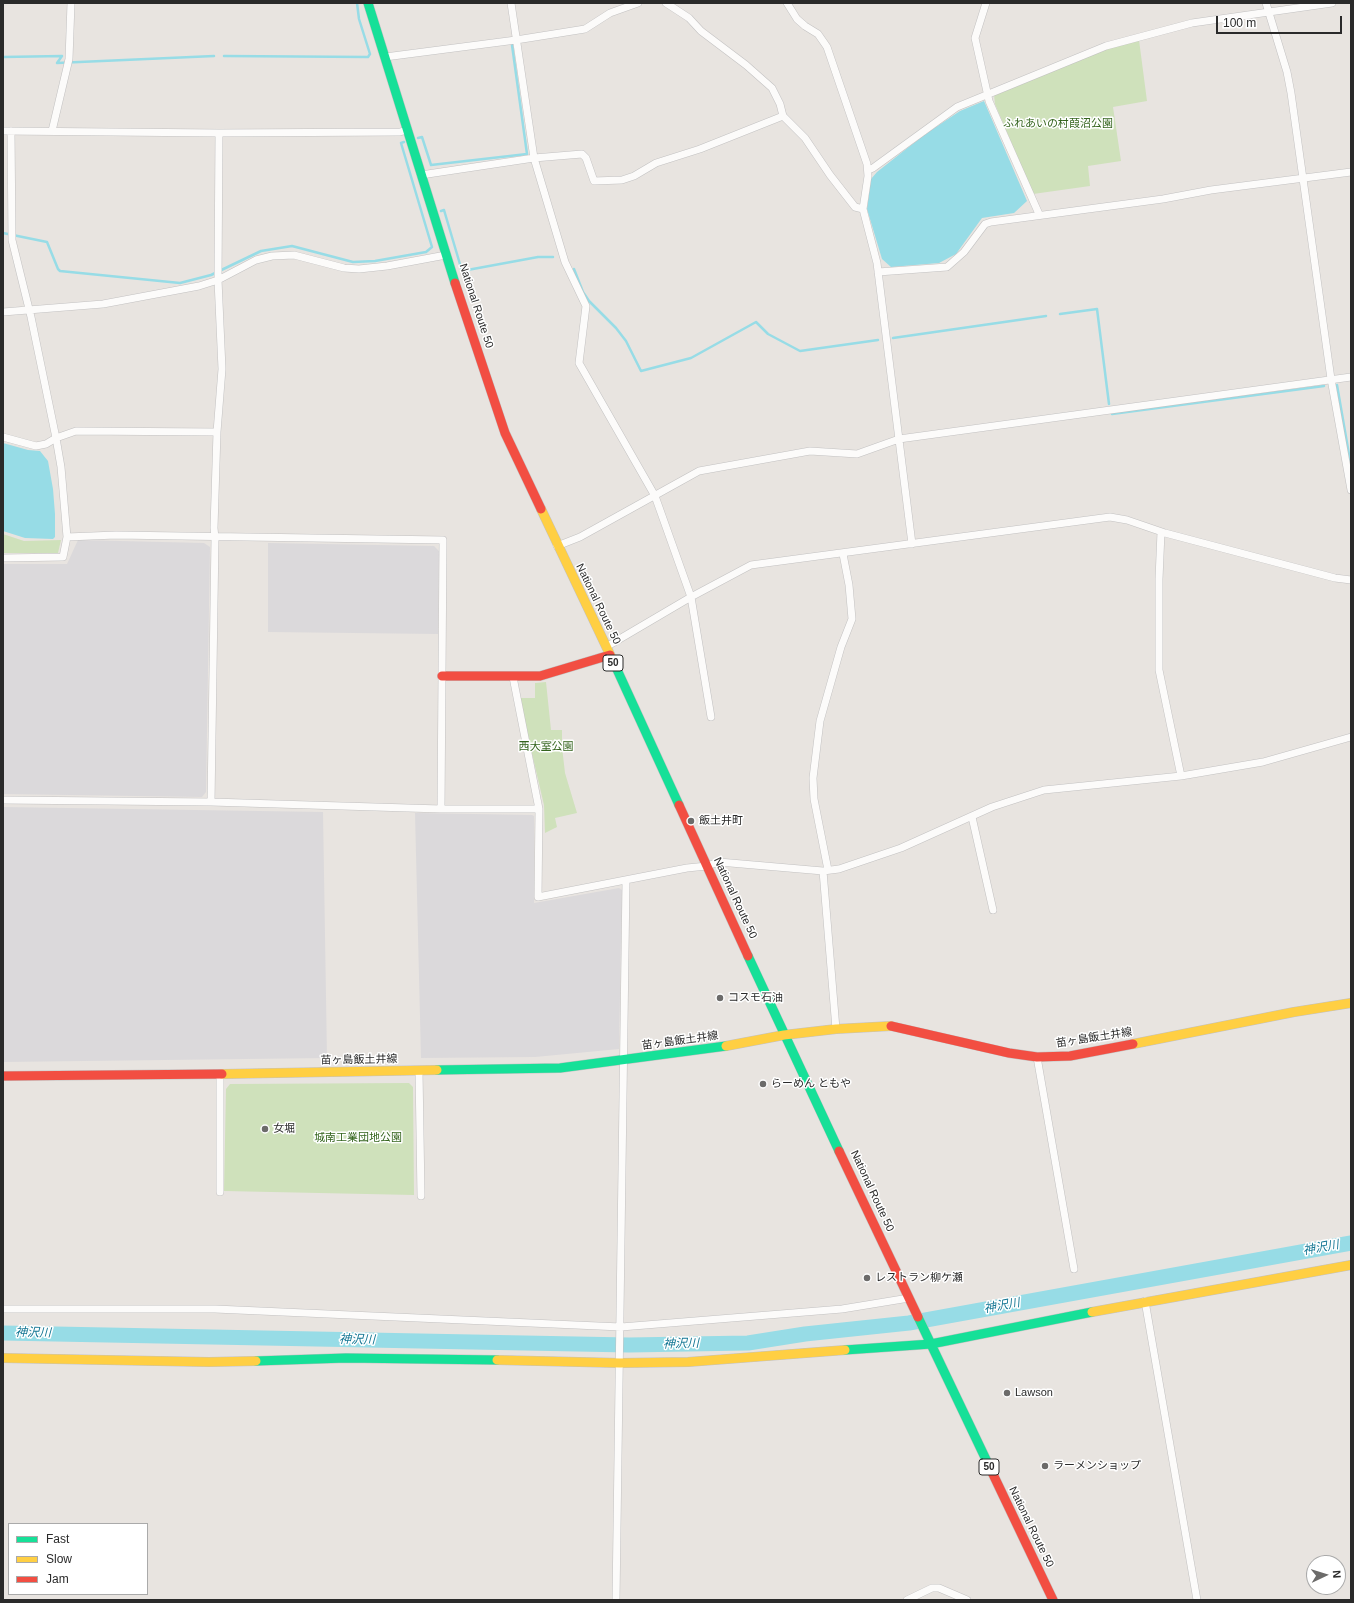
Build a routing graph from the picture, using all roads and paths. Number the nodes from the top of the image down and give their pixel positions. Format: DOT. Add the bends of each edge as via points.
graph roads {
  1 [pos="71,3"];
  2 [pos="368,3"];
  3 [pos="511,3"];
  4 [pos="638,3"];
  5 [pos="666,3"];
  6 [pos="787,3"];
  7 [pos="986,3"];
  8 [pos="1266,3"];
  9 [pos="1332,3"];
  10 [pos="1270,12"];
  11 [pos="516,40"];
  12 [pos="385,57"];
  13 [pos="988,94"];
  14 [pos="783,116"];
  15 [pos="407,130"];
  16 [pos="52,131"];
  17 [pos="3,132"];
  18 [pos="11,132"];
  19 [pos="218,133"];
  20 [pos="534,158"];
  21 [pos="868,170"];
  22 [pos="1351,172"];
  23 [pos="421,175"];
  24 [pos="1302,179"];
  25 [pos="863,209"];
  26 [pos="1039,214"];
  27 [pos="446,255"];
  28 [pos="878,272"];
  29 [pos="218,280"];
  30 [pos="28,310"];
  31 [pos="3,312"];
  32 [pos="1351,377"];
  33 [pos="1331,379"];
  34 [pos="217,432"];
  35 [pos="3,437"];
  36 [pos="56,438"];
  37 [pos="898,438"];
  38 [pos="1351,490"];
  39 [pos="655,496"];
  40 [pos="1161,532"];
  41 [pos="67,537"];
  42 [pos="215,538"];
  43 [pos="912,544"];
  44 [pos="558,546"];
  45 [pos="843,554"];
  46 [pos="3,558"];
  47 [pos="1351,580"];
  48 [pos="691,597"];
  49 [pos="608,651"];
  50 [pos="442,676"];
  51 [pos="513,677"];
  52 [pos="711,717"];
  53 [pos="1351,737"];
  54 [pos="1181,776"];
  55 [pos="3,800"];
  56 [pos="211,802"];
  57 [pos="441,809"];
  58 [pos="539,809"];
  59 [pos="972,817"];
  60 [pos="707,866"];
  61 [pos="826,871"];
  62 [pos="626,881"];
  63 [pos="993,910"];
  64 [pos="1351,1003"];
  65 [pos="836,1029"];
  66 [pos="784,1035"];
  67 [pos="1037,1057"];
  68 [pos="623,1061"];
  69 [pos="419,1071"];
  70 [pos="220,1074"];
  71 [pos="3,1076"];
  72 [pos="220,1192"];
  73 [pos="421,1196"];
  74 [pos="1351,1265"];
  75 [pos="1074,1269"];
  76 [pos="910,1300"];
  77 [pos="1145,1301"];
  78 [pos="3,1309"];
  79 [pos="620,1329"];
  80 [pos="931,1344"];
  81 [pos="3,1358"];
  82 [pos="620,1361"];
  83 [pos="616,1600"];
  84 [pos="907,1600"];
  85 [pos="967,1600"];
  86 [pos="1053,1600"];
  87 [pos="1197,1600"];
  1 -- 16 [label="street" via="69,59"];
  2 -- 12 [label="main road, National Route 50 / 50"];
  3 -- 11 [label="street"];
  4 -- 11 [label="street" via="610,13 586,29"];
  5 -- 14 [label="street" via="689,18 701,31 772,88"];
  6 -- 21 [label="street" via="797,19 818,34 827,47"];
  7 -- 13 [label="street" via="975,38"];
  8 -- 10 [label="street"];
  9 -- 10 [label="street"];
  10 -- 13 [label="street" via="1192,23 1117,42"];
  10 -- 24 [label="street" via="1289,81"];
  11 -- 12 [label="street"];
  11 -- 20 [label="street"];
  12 -- 15 [label="main road, National Route 50 / 50"];
  13 -- 21 [label="street" via="944,115"];
  13 -- 26 [label="street" via="1000,128"];
  14 -- 20 [label="street" via="700,149 656,163 622,180 594,181 586,158 582,154"];
  14 -- 25 [label="street" via="805,138 855,206"];
  15 -- 19 [label="street"];
  15 -- 23 [label="main road, National Route 50 / 50"];
  16 -- 18 [label="street"];
  16 -- 19 [label="street"];
  17 -- 18 [label="street"];
  18 -- 30 [label="street" via="12,240"];
  19 -- 29 [label="street"];
  20 -- 23 [label="street"];
  20 -- 39 [label="street" via="565,262 586,306 579,363"];
  21 -- 25 [label="street"];
  22 -- 24 [label="street"];
  23 -- 27 [label="main road, National Route 50 / 50"];
  24 -- 26 [label="street"];
  24 -- 33 [label="street"];
  25 -- 28 [label="street"];
  26 -- 28 [label="street" via="984,224 964,252 947,267"];
  27 -- 29 [label="street" via="359,269 294,256 272,256 256,260"];
  27 -- 44 [label="main road, National Route 50 / 50" via="505,433"];
  28 -- 37 [label="street"];
  29 -- 30 [label="street" via="120,301"];
  29 -- 34 [label="street" via="222,369"];
  30 -- 31 [label="street"];
  30 -- 36 [label="street"];
  32 -- 33 [label="street"];
  33 -- 37 [label="street"];
  33 -- 38 [label="street"];
  34 -- 36 [label="street" via="76,431"];
  34 -- 42 [label="street"];
  35 -- 36 [label="street" via="36,446"];
  36 -- 41 [label="street"];
  37 -- 39 [label="street" via="857,454 810,451 699,471"];
  37 -- 43 [label="street"];
  39 -- 44 [label="street"];
  39 -- 48 [label="street"];
  40 -- 43 [label="street" via="1110,517"];
  40 -- 47 [label="street"];
  40 -- 54 [label="street" via="1159,670"];
  41 -- 42 [label="street" via="116,535"];
  41 -- 46 [label="street" via="63,557"];
  42 -- 50 [label="street" via="443,540"];
  42 -- 56 [label="street"];
  43 -- 45 [label="street"];
  44 -- 49 [label="main road, National Route 50 / 50"];
  45 -- 48 [label="street" via="751,566"];
  45 -- 61 [label="street" via="852,619 841,647 820,721 813,778"];
  48 -- 49 [label="street"];
  48 -- 52 [label="street"];
  49 -- 51 [label="main road" via="540,676"];
  49 -- 60 [label="main road, National Route 50 / 50"];
  50 -- 51 [label="main road"];
  50 -- 57 [label="street"];
  51 -- 58 [label="street"];
  53 -- 54 [label="street" via="1262,762"];
  54 -- 59 [label="street" via="1044,790 992,807"];
  55 -- 56 [label="street"];
  56 -- 57 [label="street"];
  57 -- 58 [label="street"];
  58 -- 62 [label="street" via="538,897"];
  59 -- 61 [label="street" via="901,848 853,865"];
  59 -- 63 [label="street"];
  60 -- 61 [label="street" via="719,862"];
  60 -- 62 [label="street"];
  60 -- 66 [label="main road, National Route 50 / 50"];
  61 -- 65 [label="street"];
  62 -- 68 [label="street"];
  64 -- 67 [label="main road, 苗ヶ島飯土井線" via="1070,1056"];
  65 -- 66 [label="main road, 苗ヶ島飯土井線"];
  65 -- 67 [label="main road, 苗ヶ島飯土井線" via="893,1026"];
  66 -- 68 [label="main road, 苗ヶ島飯土井線" via="717,1048"];
  66 -- 76 [label="main road, National Route 50 / 50"];
  67 -- 75 [label="street"];
  68 -- 69 [label="main road, 苗ヶ島飯土井線" via="552,1068"];
  68 -- 79 [label="street"];
  69 -- 70 [label="main road, 苗ヶ島飯土井線"];
  69 -- 73 [label="street"];
  70 -- 71 [label="main road, 苗ヶ島飯土井線"];
  70 -- 72 [label="street"];
  74 -- 77 [label="main road"];
  76 -- 79 [label="street" via="842,1310"];
  76 -- 80 [label="main road, National Route 50 / 50"];
  77 -- 80 [label="main road"];
  77 -- 87 [label="street"];
  78 -- 79 [label="street" via="222,1309"];
  79 -- 82 [label="street"];
  80 -- 82 [label="main road" via="688,1362"];
  80 -- 86 [label="main road, National Route 50 / 50"];
  81 -- 82 [label="main road" via="209,1362 346,1358"];
  82 -- 83 [label="street"];
  84 -- 85 [label="street" via="932,1588 939,1588"];
}
